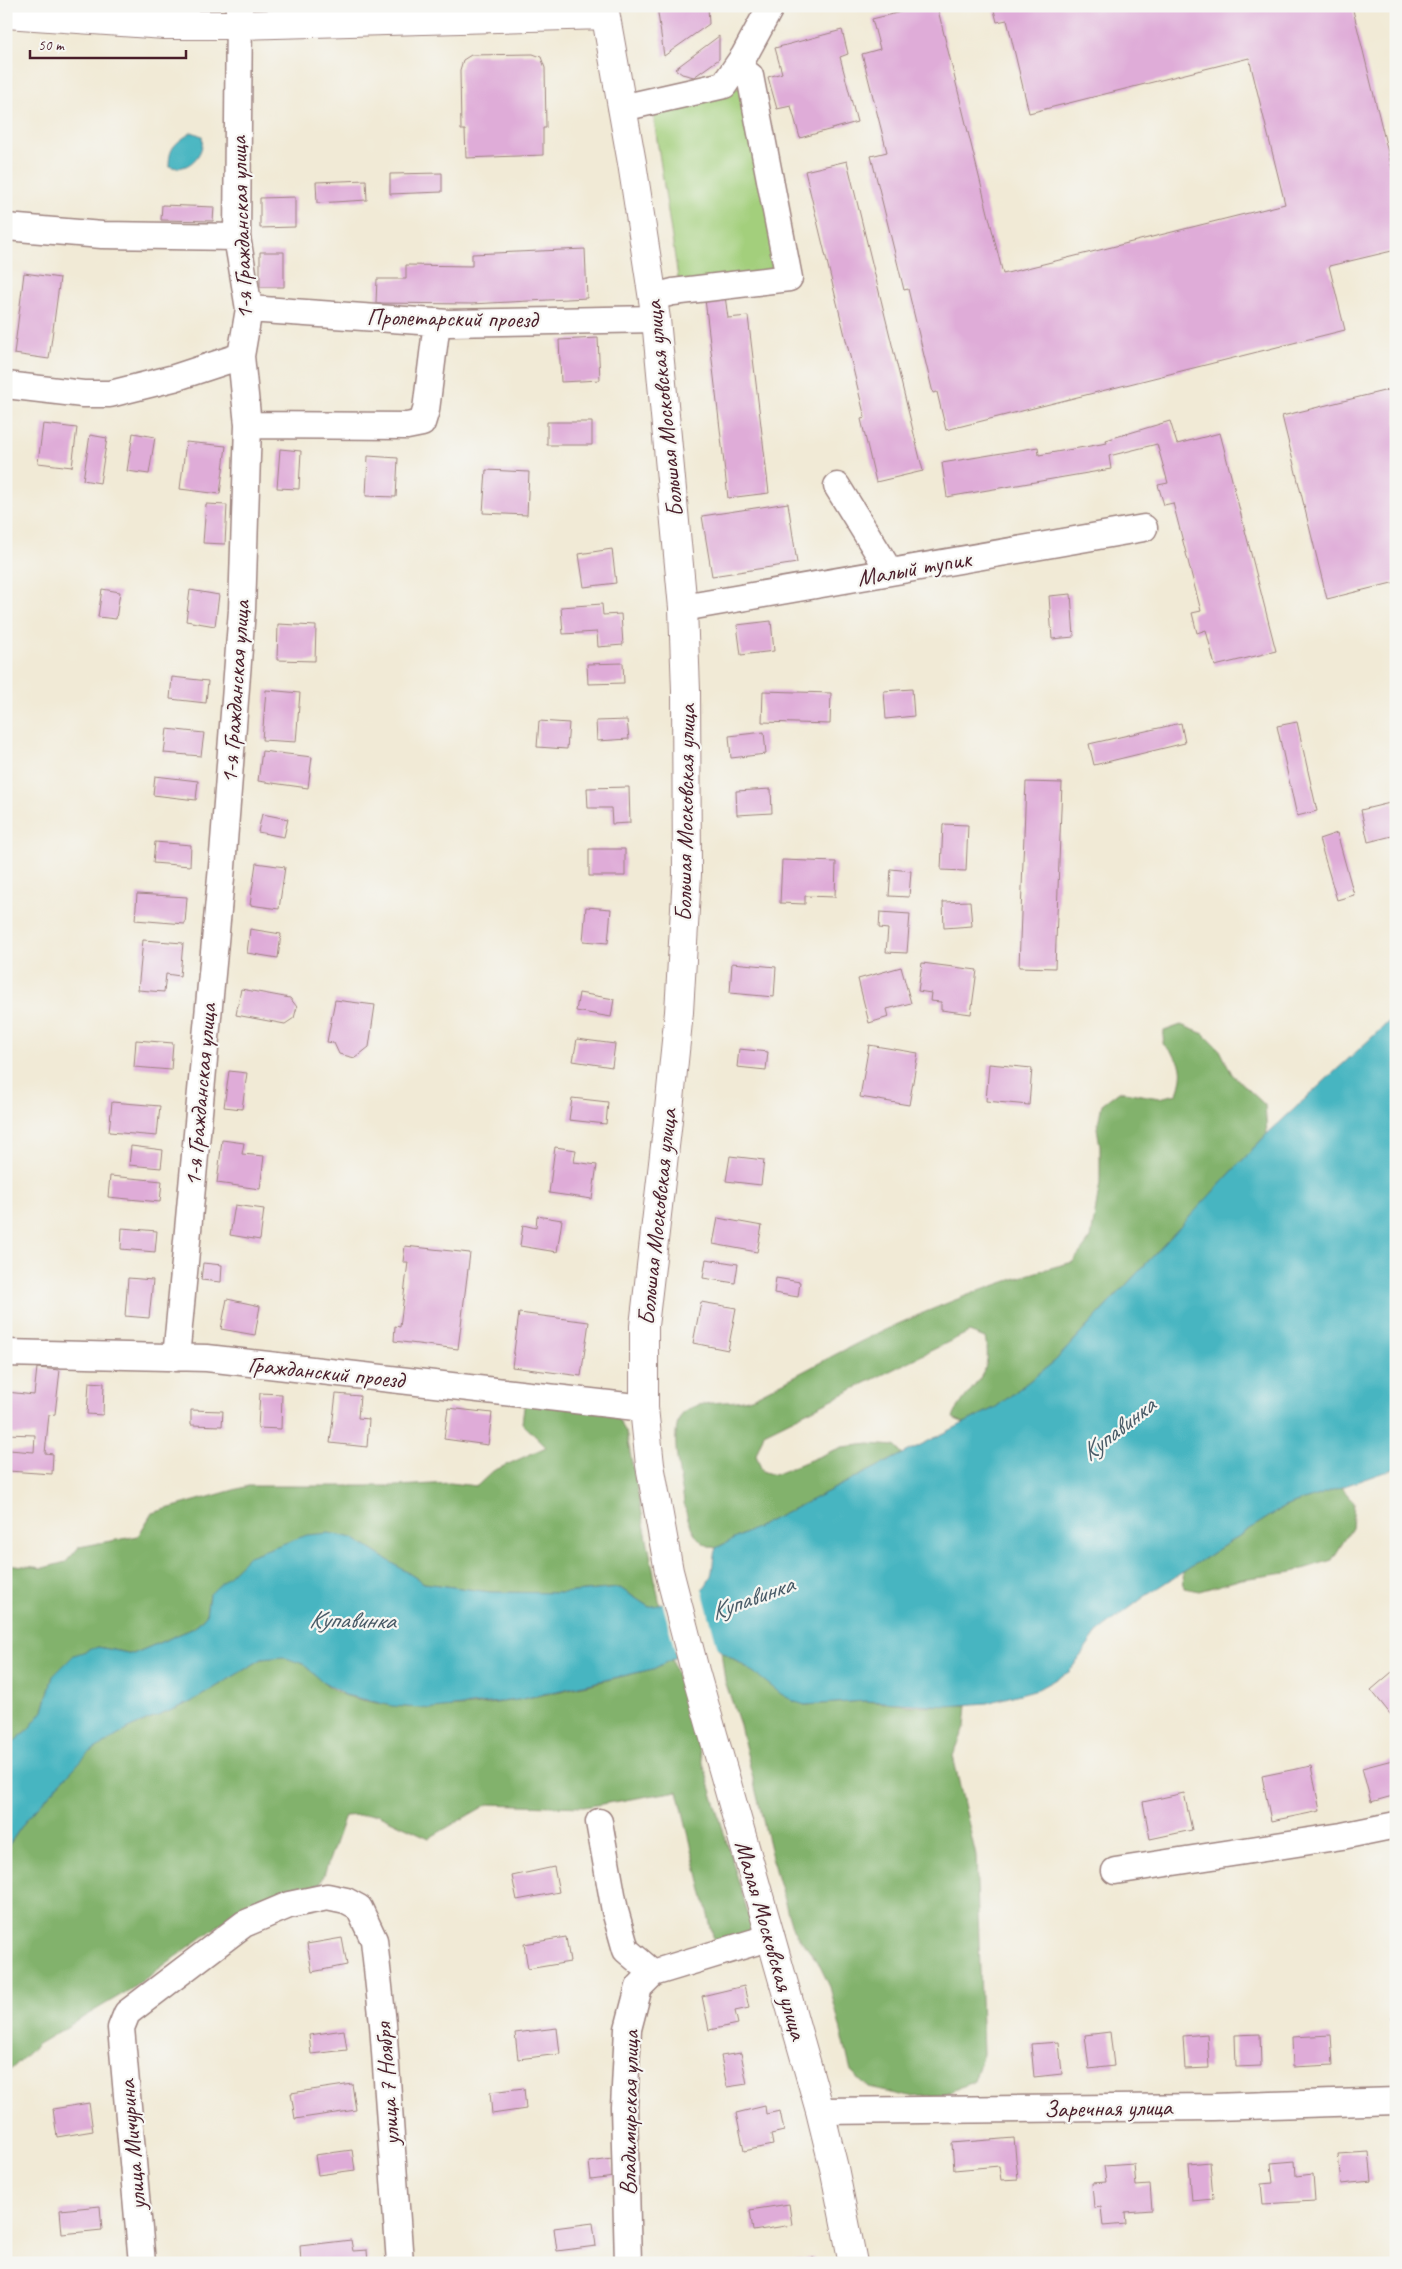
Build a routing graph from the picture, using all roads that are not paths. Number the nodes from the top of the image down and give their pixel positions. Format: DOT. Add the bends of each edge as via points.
graph roads {
  1 [pos="771,6"];
  2 [pos="605,11"];
  3 [pos="6,14"];
  4 [pos="239,16"];
  5 [pos="737,66"];
  6 [pos="622,108"];
  7 [pos="6,227"];
  8 [pos="237,237"];
  9 [pos="654,308"];
  10 [pos="248,309"];
  11 [pos="437,322"];
  12 [pos="241,356"];
  13 [pos="6,385"];
  14 [pos="248,425"];
  15 [pos="837,486"];
  16 [pos="1144,528"];
  17 [pos="890,572"];
  18 [pos="683,608"];
  19 [pos="6,1354"];
  20 [pos="176,1358"];
  21 [pos="644,1408"];
  22 [pos="682,1619"];
  23 [pos="599,1822"];
  24 [pos="1396,1825"];
  25 [pos="1115,1871"];
  26 [pos="360,1908"];
  27 [pos="771,1937"];
  28 [pos="653,1973"];
  29 [pos="1396,2101"];
  30 [pos="820,2111"];
  31 [pos="142,2263"];
  32 [pos="400,2263"];
  33 [pos="628,2263"];
  34 [pos="853,2263"];
  1 -- 5 [label="street"];
  2 -- 4 [label="main road"];
  2 -- 6 [label="main road, Большая Московская улица"];
  3 -- 4 [label="main road" via="165,24"];
  4 -- 8 [label="street, 1-я Гражданская улица"];
  5 -- 6 [label="street" via="724,85"];
  5 -- 9 [label="street, Пролетарский проезд" via="750,76 789,278 673,292"];
  6 -- 9 [label="main road, Большая Московская улица"];
  7 -- 8 [label="street" via="102,235"];
  8 -- 10 [label="street, 1-я Гражданская улица"];
  9 -- 11 [label="street, Пролетарский проезд"];
  9 -- 18 [label="main road, Большая Московская улица"];
  10 -- 11 [label="street, Пролетарский проезд"];
  10 -- 12 [label="street, 1-я Гражданская улица"];
  11 -- 14 [label="street" via="422,423 407,426"];
  12 -- 13 [label="street" via="110,394"];
  12 -- 14 [label="street, 1-я Гражданская улица"];
  14 -- 20 [label="street, 1-я Гражданская улица" via="240,630 222,867"];
  15 -- 17 [label="street"];
  16 -- 17 [label="street, Малый тупик"];
  17 -- 18 [label="street, Малый тупик"];
  18 -- 21 [label="main road, Большая Московская улица" via="687,874 678,1022 644,1326"];
  19 -- 20 [label="street, Гражданский проезд"];
  20 -- 21 [label="street, Гражданский проезд" via="207,1358"];
  21 -- 22 [label="main road, Большая Московская улица" via="650,1465 669,1571"];
  22 -- 27 [label="main road, Малая Московская улица"];
  23 -- 28 [label="street" via="615,1911 626,1950"];
  24 -- 25 [label="street"];
  26 -- 31 [label="street, улица Мичурина" via="346,1900 327,1897 289,1905 244,1924 127,2012 121,2028"];
  26 -- 32 [label="street, улица 7 Ноября" via="374,1940"];
  27 -- 28 [label="street"];
  27 -- 30 [label="main road, Малая Московская улица"];
  28 -- 33 [label="street, Владимирская улица" via="638,1987 628,2029 624,2107"];
  29 -- 30 [label="street, Заречная улица" via="1212,2107"];
  30 -- 34 [label="main road, Малая Московская улица"];
}
